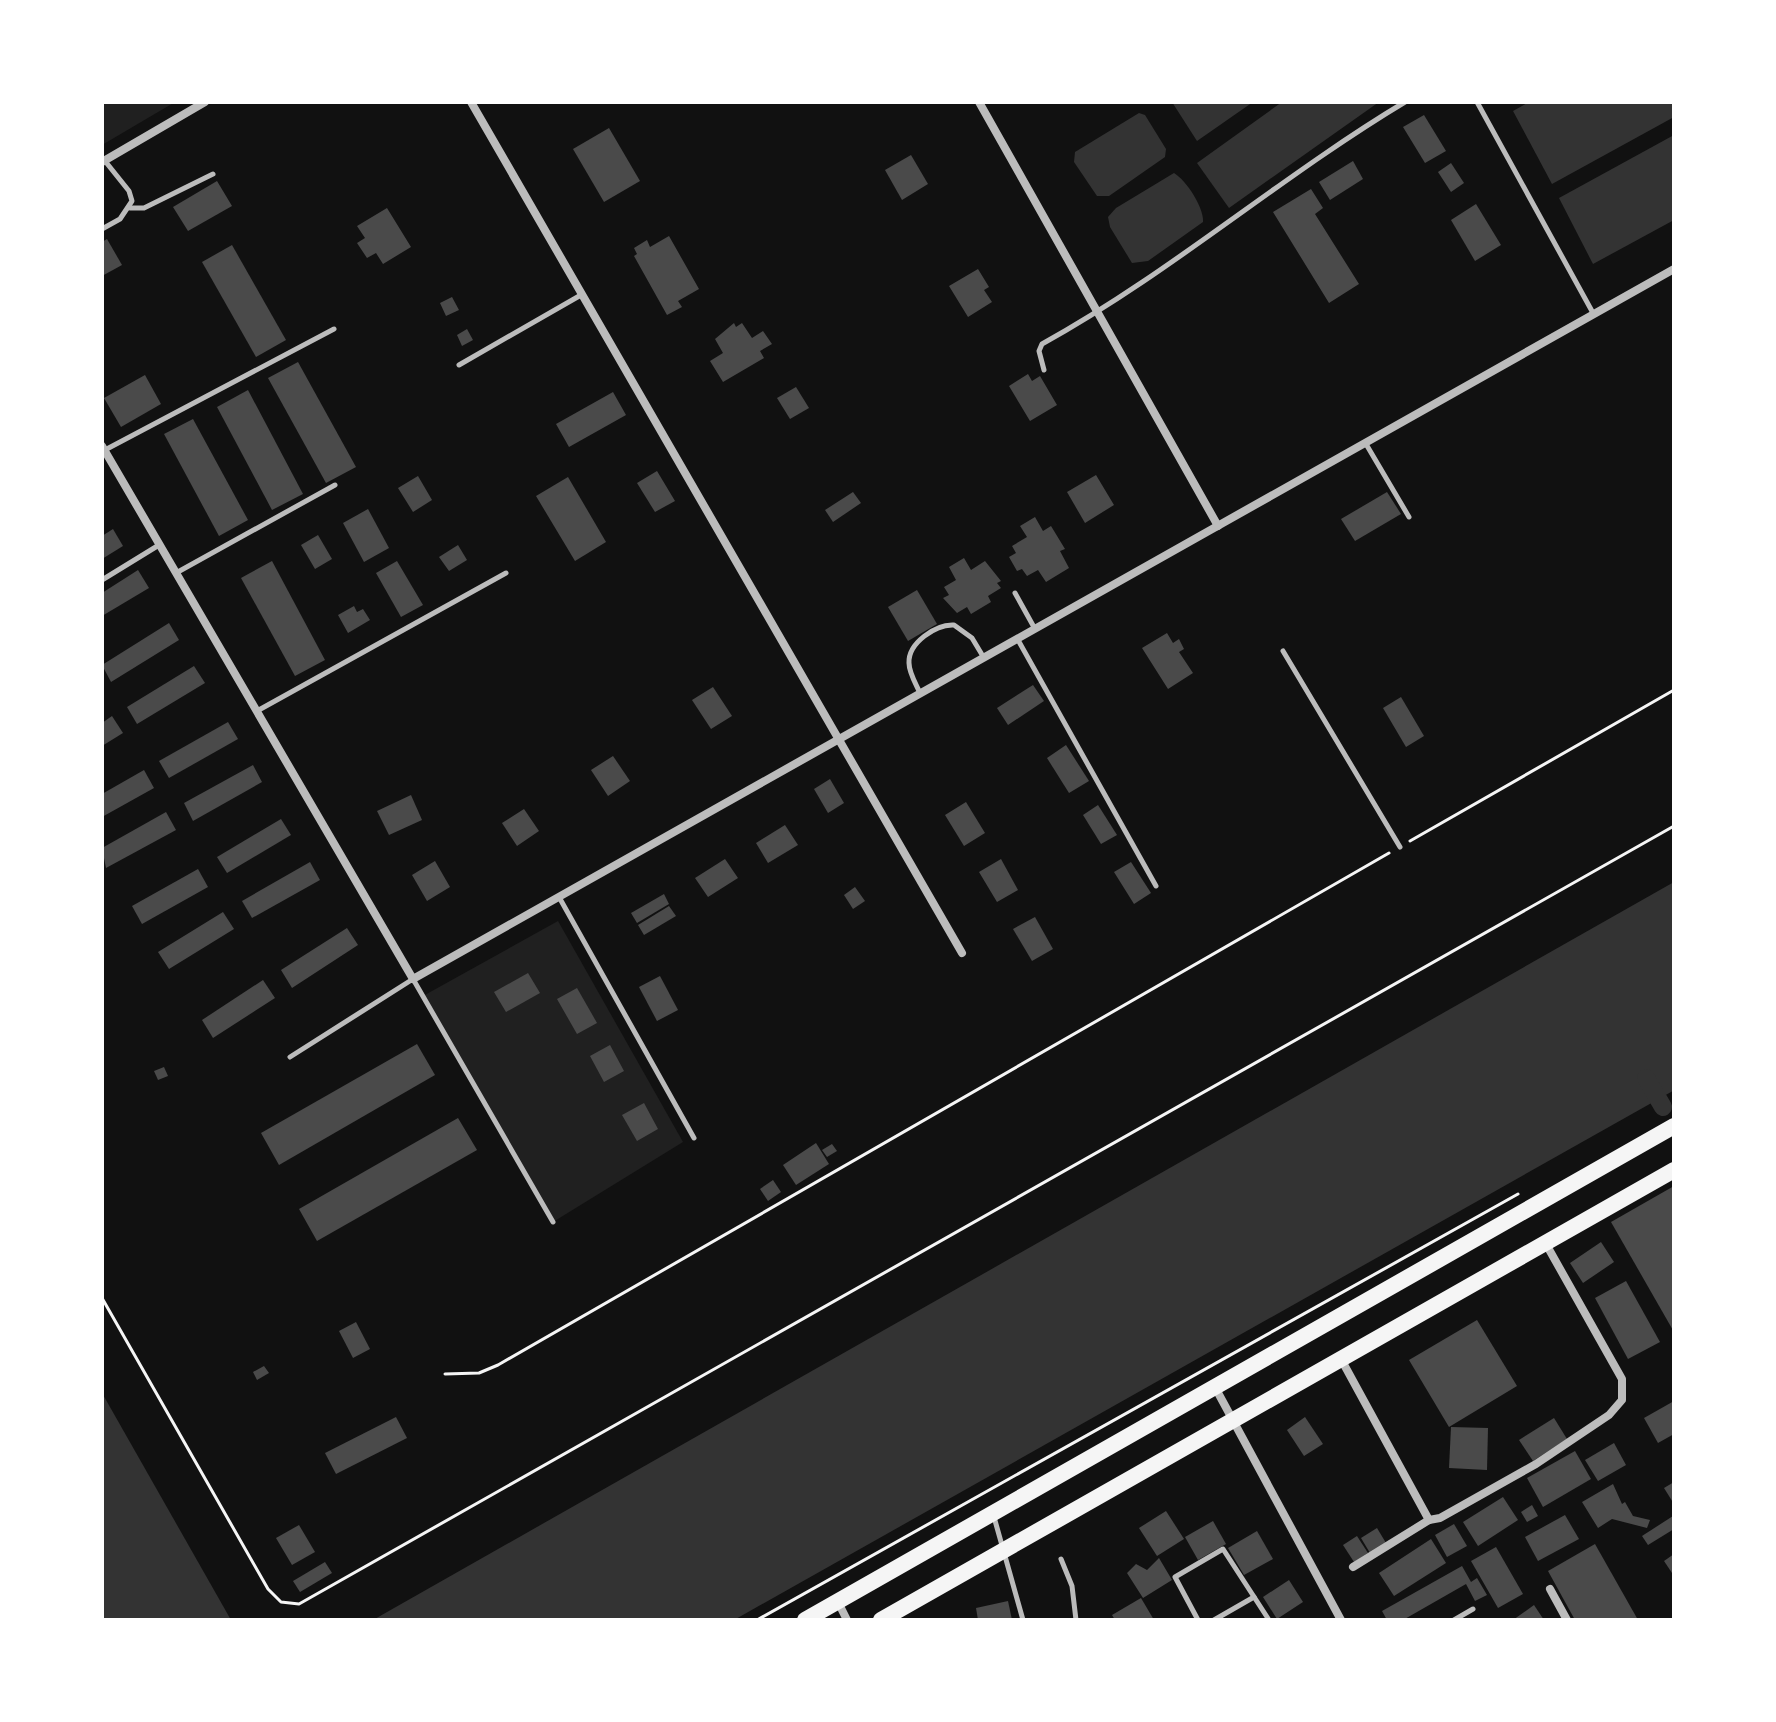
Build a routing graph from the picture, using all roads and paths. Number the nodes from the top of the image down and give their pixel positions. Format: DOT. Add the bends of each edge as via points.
graph roads {
  1 [pos="205,102"];
  2 [pos="471,102"];
  3 [pos="979,102"];
  4 [pos="1405,102"];
  5 [pos="1477,102"];
  6 [pos="103,162"];
  7 [pos="213,174"];
  8 [pos="130,208"];
  9 [pos="102,229"];
  10 [pos="1674,269"];
  11 [pos="581,295"];
  12 [pos="1100,312"];
  13 [pos="1594,314"];
  14 [pos="334,329"];
  15 [pos="459,365"];
  16 [pos="1044,370"];
  17 [pos="1365,443"];
  18 [pos="103,449"];
  19 [pos="335,485"];
  20 [pos="1409,517"];
  21 [pos="1218,526"];
  22 [pos="159,545"];
  23 [pos="506,573"];
  24 [pos="175,574"];
  25 [pos="102,580"];
  26 [pos="1015,593"];
  27 [pos="1035,629"];
  28 [pos="1017,639"];
  29 [pos="1283,651"];
  30 [pos="984,658"];
  31 [pos="1674,690"];
  32 [pos="920,693"];
  33 [pos="256,712"];
  34 [pos="840,739"];
  35 [pos="1674,826"];
  36 [pos="1400,847"];
  37 [pos="1156,886"];
  38 [pos="559,897"];
  39 [pos="962,953"];
  40 [pos="413,979"];
  41 [pos="290,1057"];
  42 [pos="1674,1126"];
  43 [pos="694,1138"];
  44 [pos="1673,1172"];
  45 [pos="1521,1192"];
  46 [pos="553,1222"];
  47 [pos="1546,1244"];
  48 [pos="102,1298"];
  49 [pos="1341,1359"];
  50 [pos="445,1374"];
  51 [pos="1216,1389"];
  52 [pos="1232,1419"];
  53 [pos="993,1514"];
  54 [pos="1429,1520"];
  55 [pos="1005,1549"];
  56 [pos="1061,1559"];
  57 [pos="1353,1567"];
  58 [pos="1550,1589"];
  59 [pos="1254,1597"];
  60 [pos="838,1601"];
  61 [pos="1473,1609"];
  62 [pos="757,1620"];
  63 [pos="805,1620"];
  64 [pos="847,1620"];
  65 [pos="881,1620"];
  66 [pos="1023,1620"];
  67 [pos="1076,1620"];
  68 [pos="1198,1620"];
  69 [pos="1214,1620"];
  70 [pos="1269,1620"];
  71 [pos="1341,1620"];
  72 [pos="1454,1620"];
  73 [pos="1567,1620"];
  1 -- 6 [label="street"];
  2 -- 11 [label="street"];
  3 -- 12 [label="street"];
  4 -- 12 [label="lane"];
  5 -- 13 [label="lane"];
  6 -- 8 [label="lane" via="129,191"];
  7 -- 8 [label="lane" via="144,208"];
  8 -- 9 [label="lane"];
  10 -- 13 [label="street"];
  11 -- 15 [label="lane"];
  11 -- 34 [label="street"];
  12 -- 16 [label="lane" via="1042,344"];
  12 -- 21 [label="street"];
  13 -- 17 [label="street"];
  14 -- 18 [label="lane"];
  17 -- 20 [label="lane"];
  17 -- 21 [label="street"];
  18 -- 22 [label="street"];
  19 -- 24 [label="lane"];
  21 -- 27 [label="street"];
  22 -- 24 [label="street"];
  22 -- 25 [label="lane"];
  23 -- 33 [label="lane"];
  24 -- 33 [label="street"];
  26 -- 27 [label="lane"];
  27 -- 28 [label="street"];
  28 -- 30 [label="street"];
  28 -- 37 [label="lane"];
  29 -- 36 [label="lane"];
  30 -- 32 [label="street"];
  30 -- 32 [label="lane" via="965,631 954,625 936,629 910,654 908,666"];
  31 -- 36 [label="path"];
  32 -- 34 [label="street"];
  33 -- 40 [label="street"];
  34 -- 38 [label="street"];
  34 -- 39 [label="street"];
  35 -- 48 [label="path" via="299,1604 276,1599 268,1589"];
  36 -- 50 [label="path" via="498,1365 479,1373"];
  38 -- 40 [label="street"];
  38 -- 43 [label="lane"];
  40 -- 41 [label="lane"];
  40 -- 46 [label="lane"];
  42 -- 51 [label="main road"];
  44 -- 47 [label="main road"];
  45 -- 62 [label="path"];
  47 -- 49 [label="main road"];
  47 -- 54 [label="street" via="1622,1379 1622,1400 1602,1421 1536,1464"];
  49 -- 52 [label="main road"];
  49 -- 54 [label="street"];
  51 -- 52 [label="street"];
  51 -- 53 [label="main road"];
  52 -- 55 [label="main road"];
  52 -- 71 [label="street"];
  53 -- 55 [label="lane"];
  53 -- 60 [label="main road"];
  54 -- 57 [label="street"];
  55 -- 65 [label="main road"];
  55 -- 66 [label="lane"];
  56 -- 67 [label="lane" via="1072,1586"];
  58 -- 73 [label="street"];
  59 -- 68 [label="lane" via="1229,1554 1220,1550 1175,1577"];
  59 -- 69 [label="lane"];
  59 -- 70 [label="lane"];
  60 -- 63 [label="main road"];
  60 -- 64 [label="street"];
  61 -- 72 [label="lane"];
}
